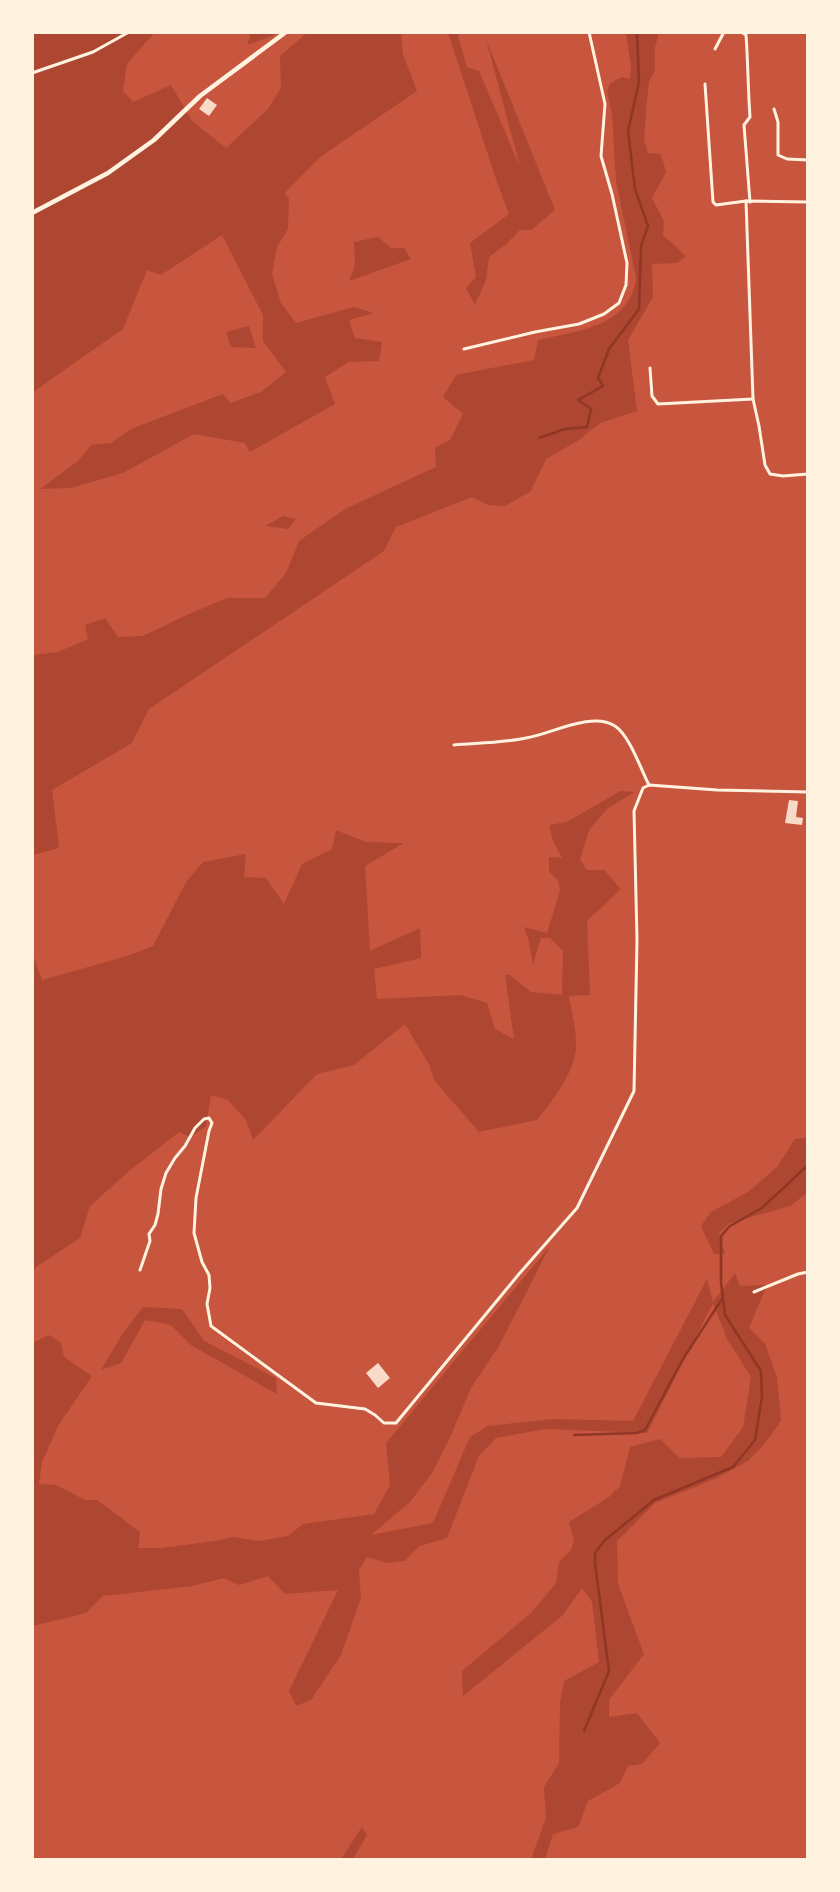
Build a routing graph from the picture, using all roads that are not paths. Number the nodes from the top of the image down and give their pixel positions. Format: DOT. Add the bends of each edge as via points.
graph roads {
  1 [pos="129,32"];
  2 [pos="286,32"];
  3 [pos="589,32"];
  4 [pos="724,32"];
  5 [pos="740,32"];
  6 [pos="715,49"];
  7 [pos="32,73"];
  8 [pos="705,84"];
  9 [pos="774,109"];
  10 [pos="808,160"];
  11 [pos="748,201"];
  12 [pos="808,202"];
  13 [pos="32,213"];
  14 [pos="464,349"];
  15 [pos="650,368"];
  16 [pos="753,399"];
  17 [pos="808,474"];
  18 [pos="454,745"];
  19 [pos="649,785"];
  20 [pos="808,792"];
  21 [pos="140,1270"];
  22 [pos="808,1272"];
  23 [pos="754,1292"];
  1 -- 7 [label="street" via="93,52"];
  2 -- 13 [label="street" via="200,96 154,140 116,167"];
  3 -- 14 [label="street" via="605,104 602,156 627,262 626,285 619,303 604,314 579,324"];
  4 -- 6 [label="street"];
  5 -- 11 [label="street" via="746,35 747,52 750,117 744,125"];
  8 -- 11 [label="street" via="713,202 716,205"];
  9 -- 10 [label="street" via="778,122 778,155"];
  11 -- 12 [label="street"];
  11 -- 16 [label="street"];
  15 -- 16 [label="street" via="652,396 658,404"];
  16 -- 17 [label="street" via="767,470 770,474 783,476"];
  18 -- 19 [label="street" via="526,738 578,723 602,721 615,726 626,739"];
  19 -- 20 [label="street"];
  19 -- 21 [label="street" via="643,788 634,811 637,940 634,1091 577,1208 396,1423 384,1424 365,1409 316,1403 211,1326 207,1304 209,1275 194,1234 196,1198 212,1123 209,1118 195,1128 166,1174 158,1214"];
  22 -- 23 [label="street"];
}
